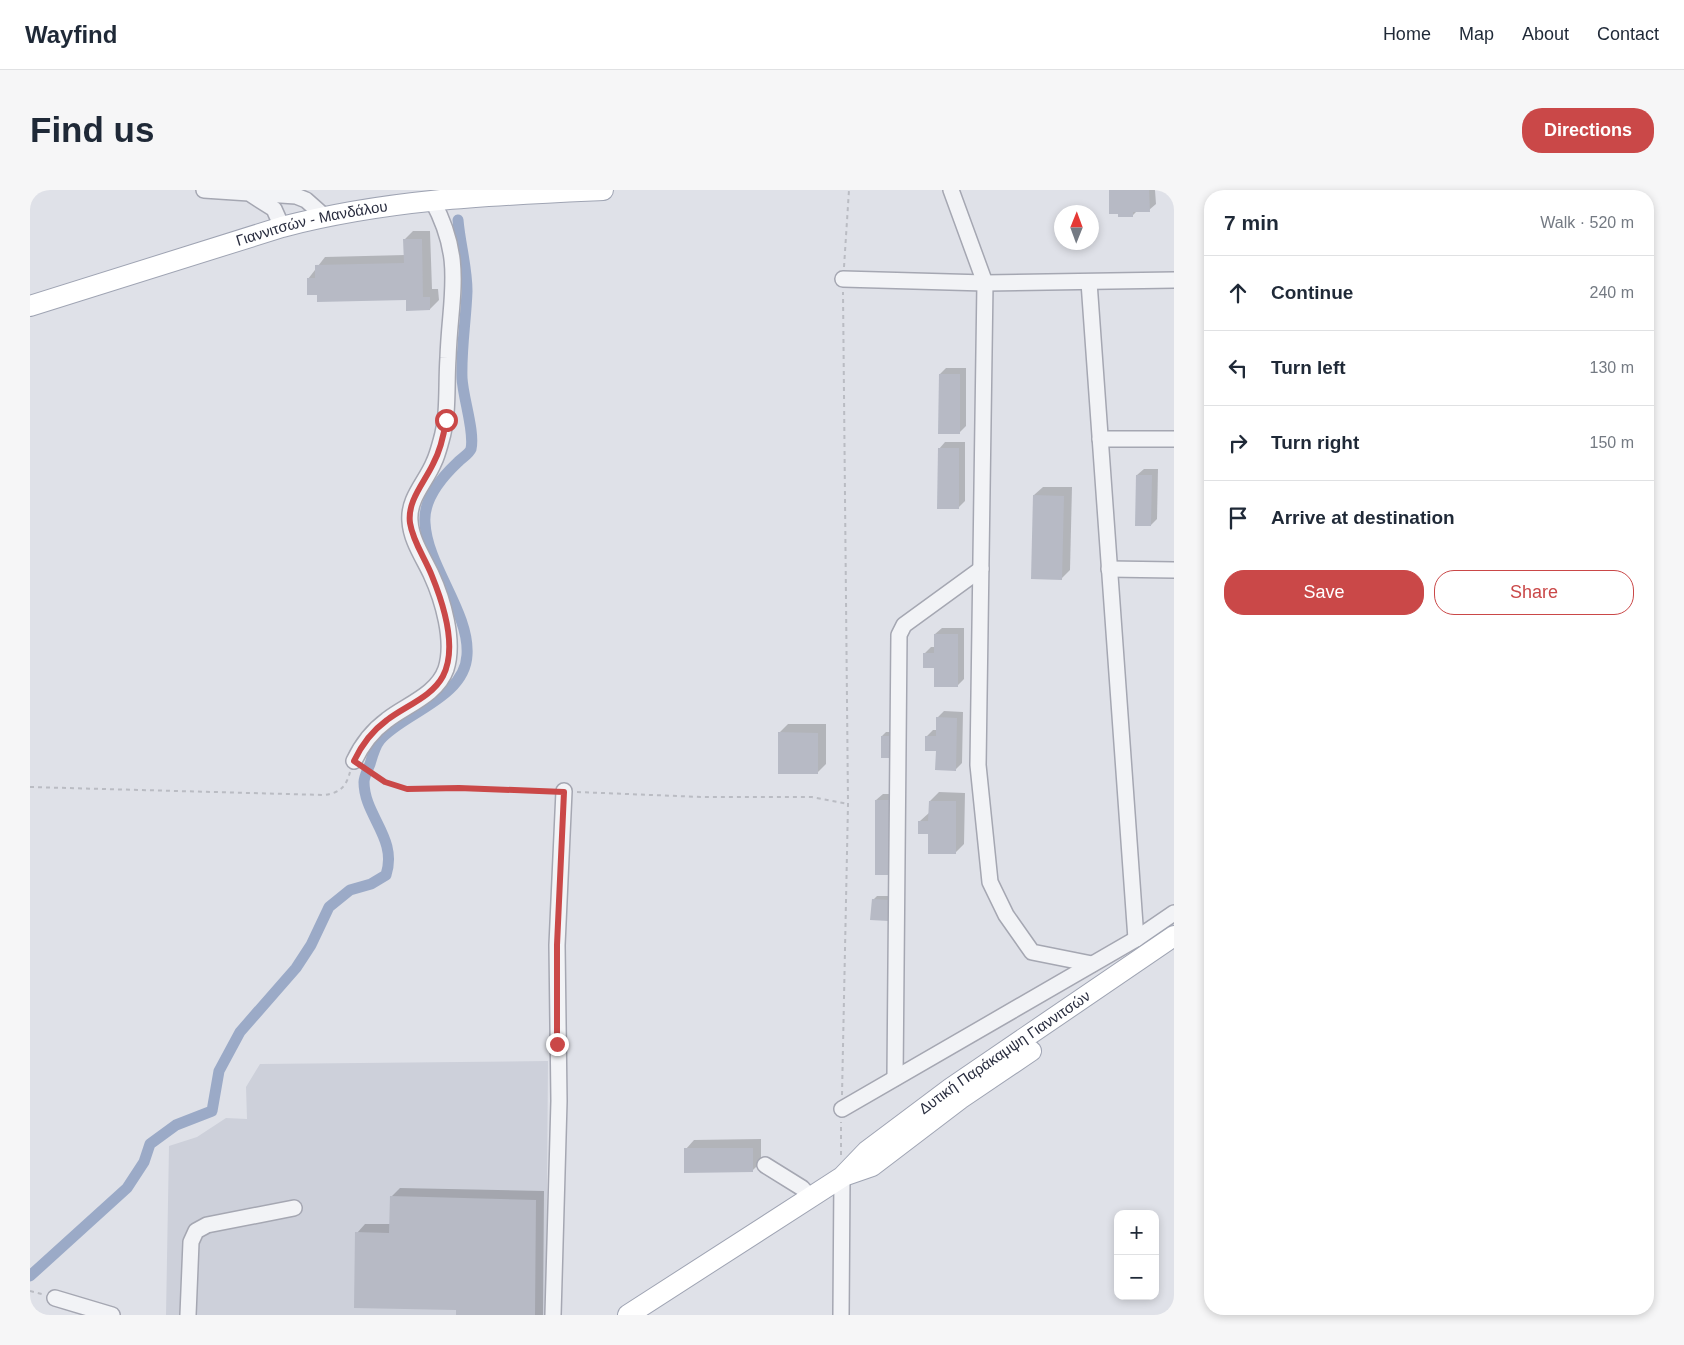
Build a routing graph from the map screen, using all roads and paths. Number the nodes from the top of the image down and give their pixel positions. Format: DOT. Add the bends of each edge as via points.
graph roads {
  1 [pos="204,190"];
  2 [pos="603,190"];
  3 [pos="849,190"];
  4 [pos="951,190"];
  5 [pos="249,193"];
  6 [pos="432,200"];
  7 [pos="324,216"];
  8 [pos="282,227"];
  9 [pos="843,279"];
  10 [pos="1174,280"];
  11 [pos="1088,282"];
  12 [pos="985,283"];
  13 [pos="30,306"];
  14 [pos="1100,439"];
  15 [pos="1174,439"];
  16 [pos="981,569"];
  17 [pos="1109,569"];
  18 [pos="1174,570"];
  19 [pos="354,761"];
  20 [pos="30,787"];
  21 [pos="564,792"];
  22 [pos="848,804"];
  23 [pos="1174,913"];
  24 [pos="1174,936"];
  25 [pos="1136,939"];
  26 [pos="1174,951"];
  27 [pos="1092,964"];
  28 [pos="895,1078"];
  29 [pos="842,1109"];
  30 [pos="766,1165"];
  31 [pos="842,1176"];
  32 [pos="810,1197"];
  33 [pos="294,1208"];
  34 [pos="55,1298"];
  35 [pos="73,1310"];
  36 [pos="112,1315"];
  37 [pos="188,1315"];
  38 [pos="553,1315"];
  39 [pos="628,1315"];
  40 [pos="841,1315"];
  1 -- 5 [label="street"];
  2 -- 6 [label="main road, Γιαννιτσών - Μανδάλου"];
  3 -- 9 [label="path"];
  4 -- 12 [label="street"];
  5 -- 7 [label="street" via="296,196 306,200"];
  5 -- 8 [label="street" via="274,209"];
  6 -- 7 [label="main road, Γιαννιτσών - Μανδάλου"];
  6 -- 19 [label="street" via="447,232 454,272 446,420 434,462 415,497 410,521 441,604 448,636 448,658 439,682 421,699 386,720 373,732"];
  7 -- 8 [label="main road, Γιαννιτσών - Μανδάλου"];
  8 -- 13 [label="main road, Γιαννιτσών - Μανδάλου"];
  9 -- 12 [label="street"];
  9 -- 22 [label="path"];
  10 -- 11 [label="street"];
  11 -- 12 [label="street"];
  11 -- 14 [label="street"];
  12 -- 16 [label="street"];
  14 -- 15 [label="street"];
  14 -- 17 [label="street"];
  16 -- 27 [label="street" via="978,765 990,882 1006,915 1032,952"];
  16 -- 28 [label="street" via="904,625 899,635"];
  17 -- 18 [label="street"];
  17 -- 25 [label="street"];
  19 -- 20 [label="path" via="344,787 332,794"];
  19 -- 21 [label="path" via="385,782 407,789"];
  21 -- 22 [label="path" via="812,797"];
  21 -- 38 [label="street" via="557,945 559,1101"];
  22 -- 29 [label="path"];
  23 -- 25 [label="street"];
  24 -- 31 [label="main road, Δυτική Παράκαμψη Γιαννιτσών" via="951,1088 867,1151"];
  25 -- 27 [label="street"];
  26 -- 31 [label="main road, Δυτική Παράκαμψη Γιαννιτσών" via="960,1099 872,1166"];
  27 -- 28 [label="street"];
  28 -- 29 [label="street"];
  29 -- 31 [label="path"];
  30 -- 32 [label="street" via="802,1188"];
  31 -- 32 [label="main road, Δυτική Παράκαμψη Γιαννιτσών"];
  31 -- 40 [label="street"];
  32 -- 39 [label="main road, Δυτική Παράκαμψη Γιαννιτσών"];
  33 -- 37 [label="street" via="207,1225 196,1231 191,1242"];
  34 -- 35 [label="street"];
  35 -- 36 [label="street"];
}
